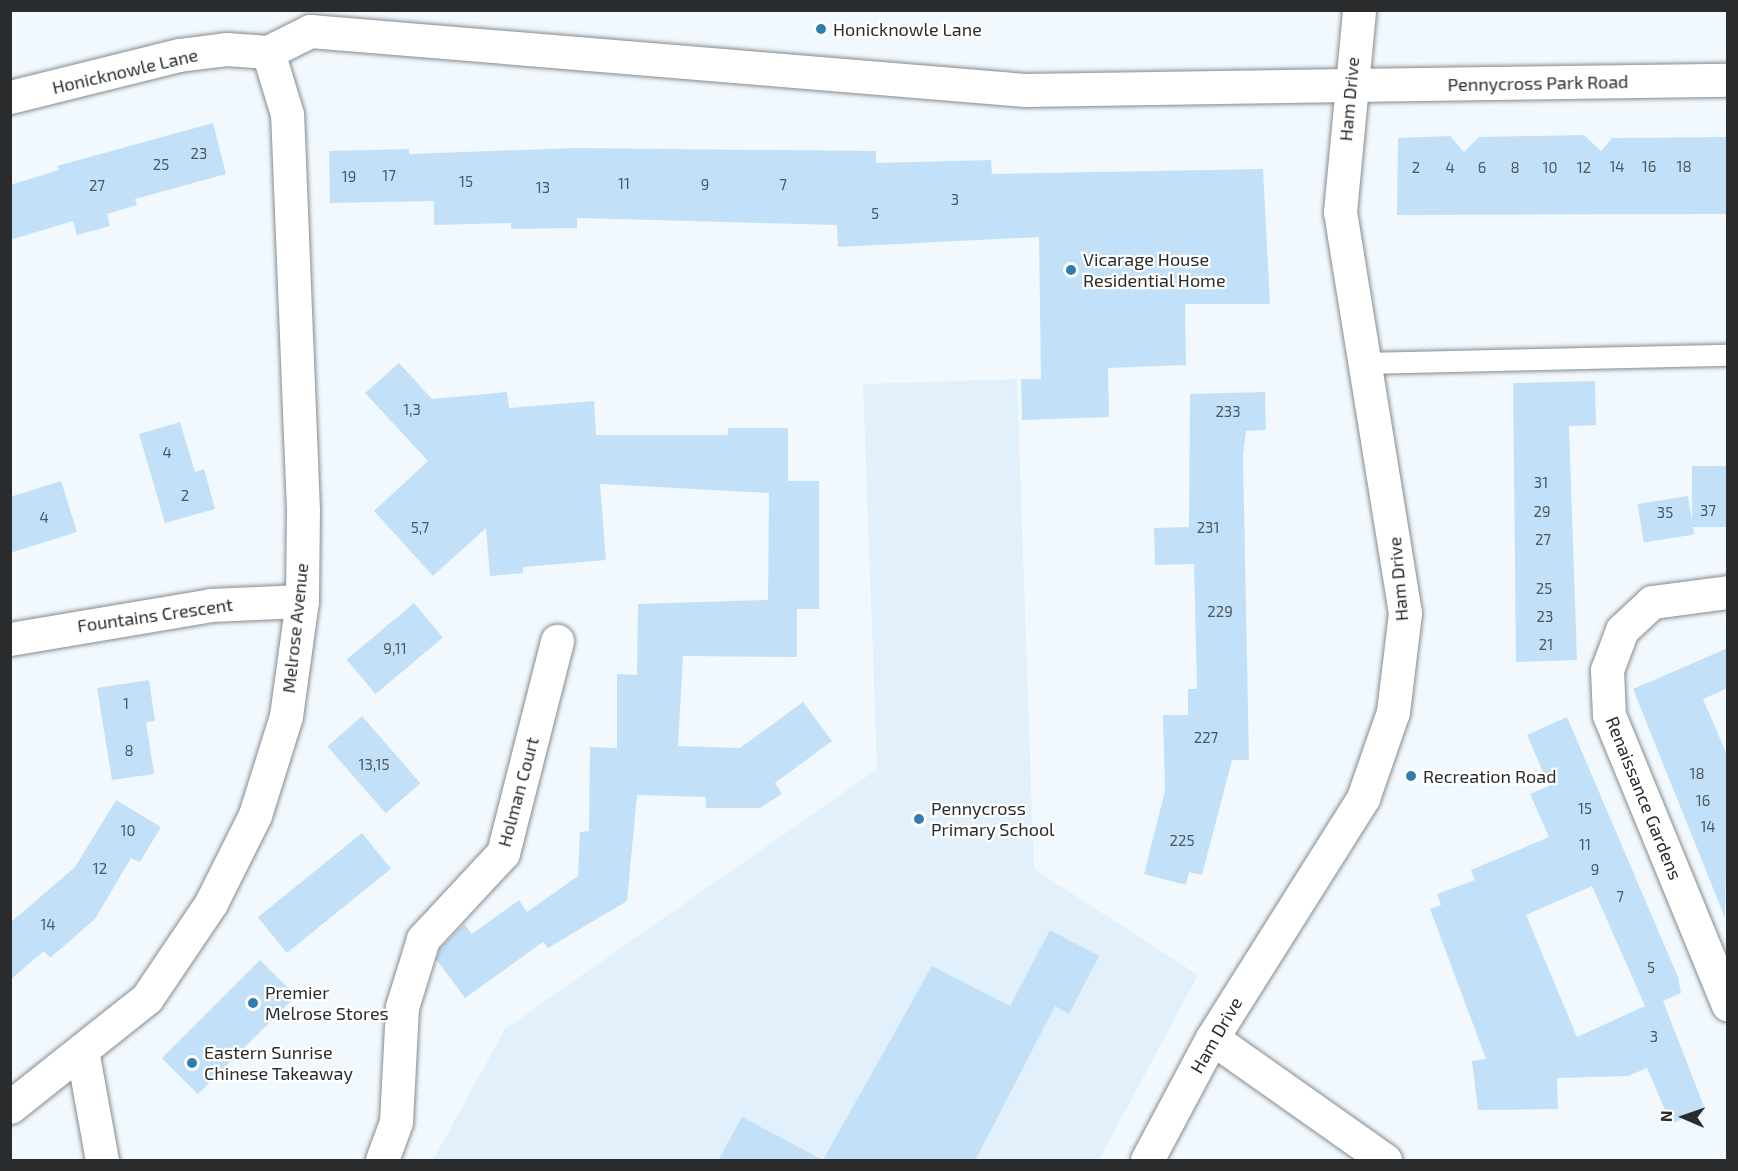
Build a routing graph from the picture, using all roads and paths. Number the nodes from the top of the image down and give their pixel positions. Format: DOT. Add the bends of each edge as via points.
graph roads {
  1 [pos="1359,10"];
  2 [pos="268,52"];
  3 [pos="1728,80"];
  4 [pos="1348,85"];
  5 [pos="10,97"];
  6 [pos="1728,355"];
  7 [pos="1362,363"];
  8 [pos="1728,592"];
  9 [pos="302,601"];
  10 [pos="10,639"];
  11 [pos="557,641"];
  12 [pos="1728,1005"];
  13 [pos="1212,1038"];
  14 [pos="82,1050"];
  15 [pos="10,1107"];
  16 [pos="102,1161"];
  17 [pos="382,1161"];
  18 [pos="1147,1161"];
  19 [pos="1385,1161"];
  1 -- 4 [label="street, Ham Drive"];
  2 -- 4 [label="street, Honicknowle Lane" via="310,32 1025,90"];
  2 -- 5 [label="street, Honicknowle Lane" via="226,49 179,55"];
  2 -- 9 [label="street, Melrose Avenue" via="287,114 303,510"];
  3 -- 4 [label="street, Pennycross Park Road"];
  4 -- 7 [label="street, Ham Drive" via="1340,212"];
  6 -- 7 [label="lane"];
  7 -- 13 [label="street, Ham Drive" via="1405,613 1393,712 1363,798"];
  8 -- 12 [label="street, Renaissance Gardens" via="1652,602 1622,630 1607,670 1608,715"];
  9 -- 10 [label="street, Fountains Crescent" via="210,605"];
  9 -- 14 [label="street, Melrose Avenue" via="286,716 255,815 212,903 147,998"];
  11 -- 17 [label="street, Holman Court" via="504,853 423,939 402,1007 396,1122"];
  13 -- 18 [label="street, Ham Drive"];
  13 -- 19 [label="street"];
  14 -- 15 [label="street, Melrose Avenue"];
  14 -- 16 [label="street"];
}
